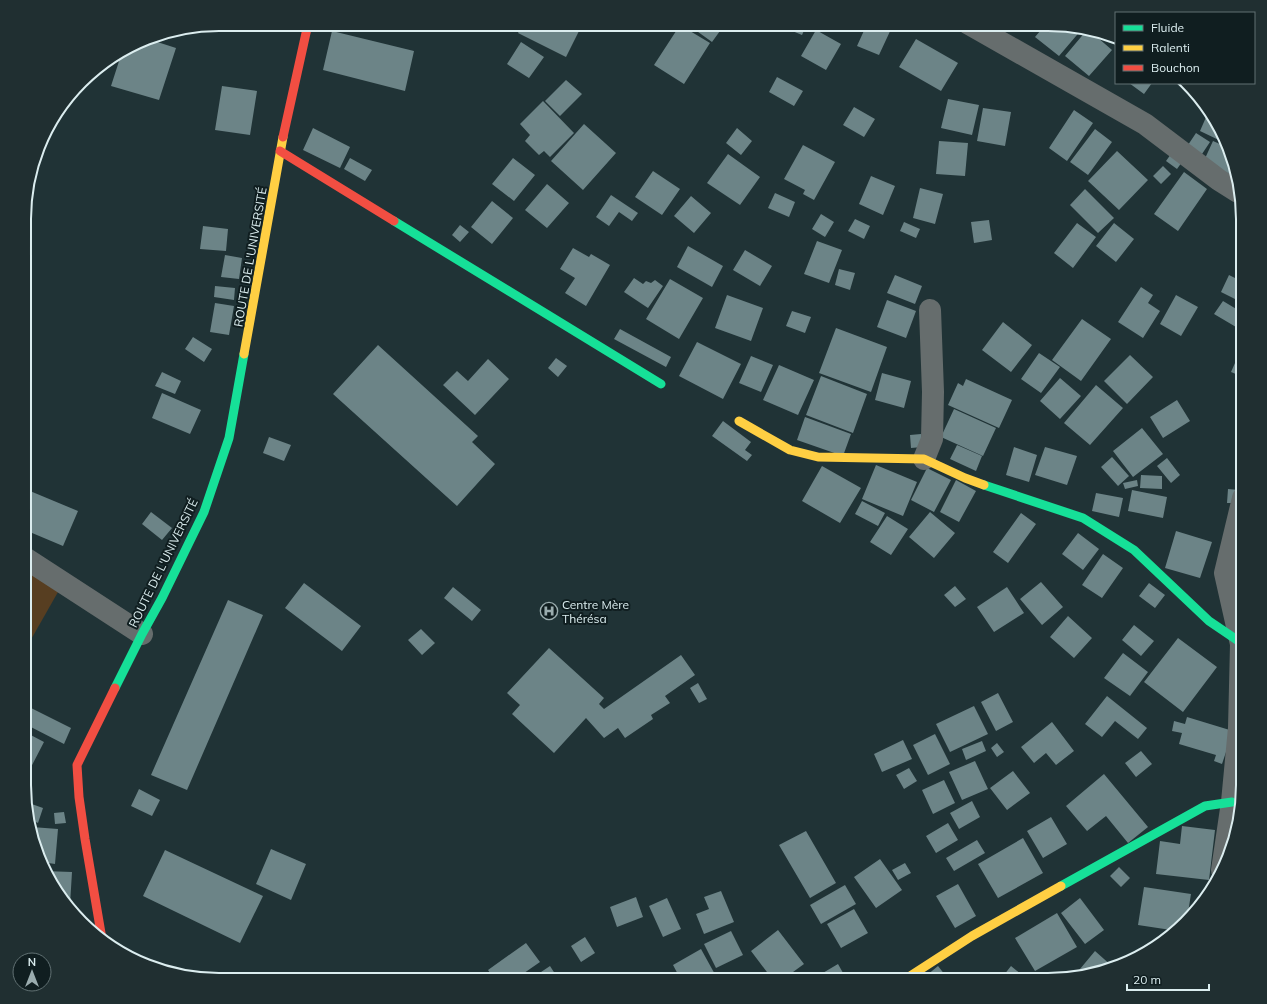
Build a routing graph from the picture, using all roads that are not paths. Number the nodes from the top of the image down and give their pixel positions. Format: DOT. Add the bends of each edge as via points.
graph roads {
  1 [pos="306,31"];
  2 [pos="981,31"];
  3 [pos="280,151"];
  4 [pos="1233,189"];
  5 [pos="930,310"];
  6 [pos="661,384"];
  7 [pos="739,421"];
  8 [pos="924,459"];
  9 [pos="1236,527"];
  10 [pos="31,562"];
  11 [pos="1236,624"];
  12 [pos="142,634"];
  13 [pos="1236,639"];
  14 [pos="1236,760"];
  15 [pos="1232,802"];
  16 [pos="1225,847"];
  17 [pos="100,930"];
  18 [pos="915,973"];
  1 -- 3 [label="street, ROUTE DE L'UNIVERSITÉ"];
  2 -- 4 [label="street" via="1145,124"];
  3 -- 6 [label="street"];
  3 -- 12 [label="street, ROUTE DE L'UNIVERSITÉ" via="229,438 204,512"];
  5 -- 8 [label="street" via="932,439"];
  7 -- 8 [label="street" via="790,450 818,457"];
  8 -- 13 [label="street" via="966,478 1083,518 1134,550 1209,621"];
  9 -- 11 [label="street" via="1225,573"];
  10 -- 12 [label="street"];
  12 -- 17 [label="street, ROUTE DE L'UNIVERSITÉ" via="77,765 84,839"];
  14 -- 15 [label="street"];
  15 -- 16 [label="street"];
  15 -- 18 [label="street" via="1205,806 972,936"];
}
